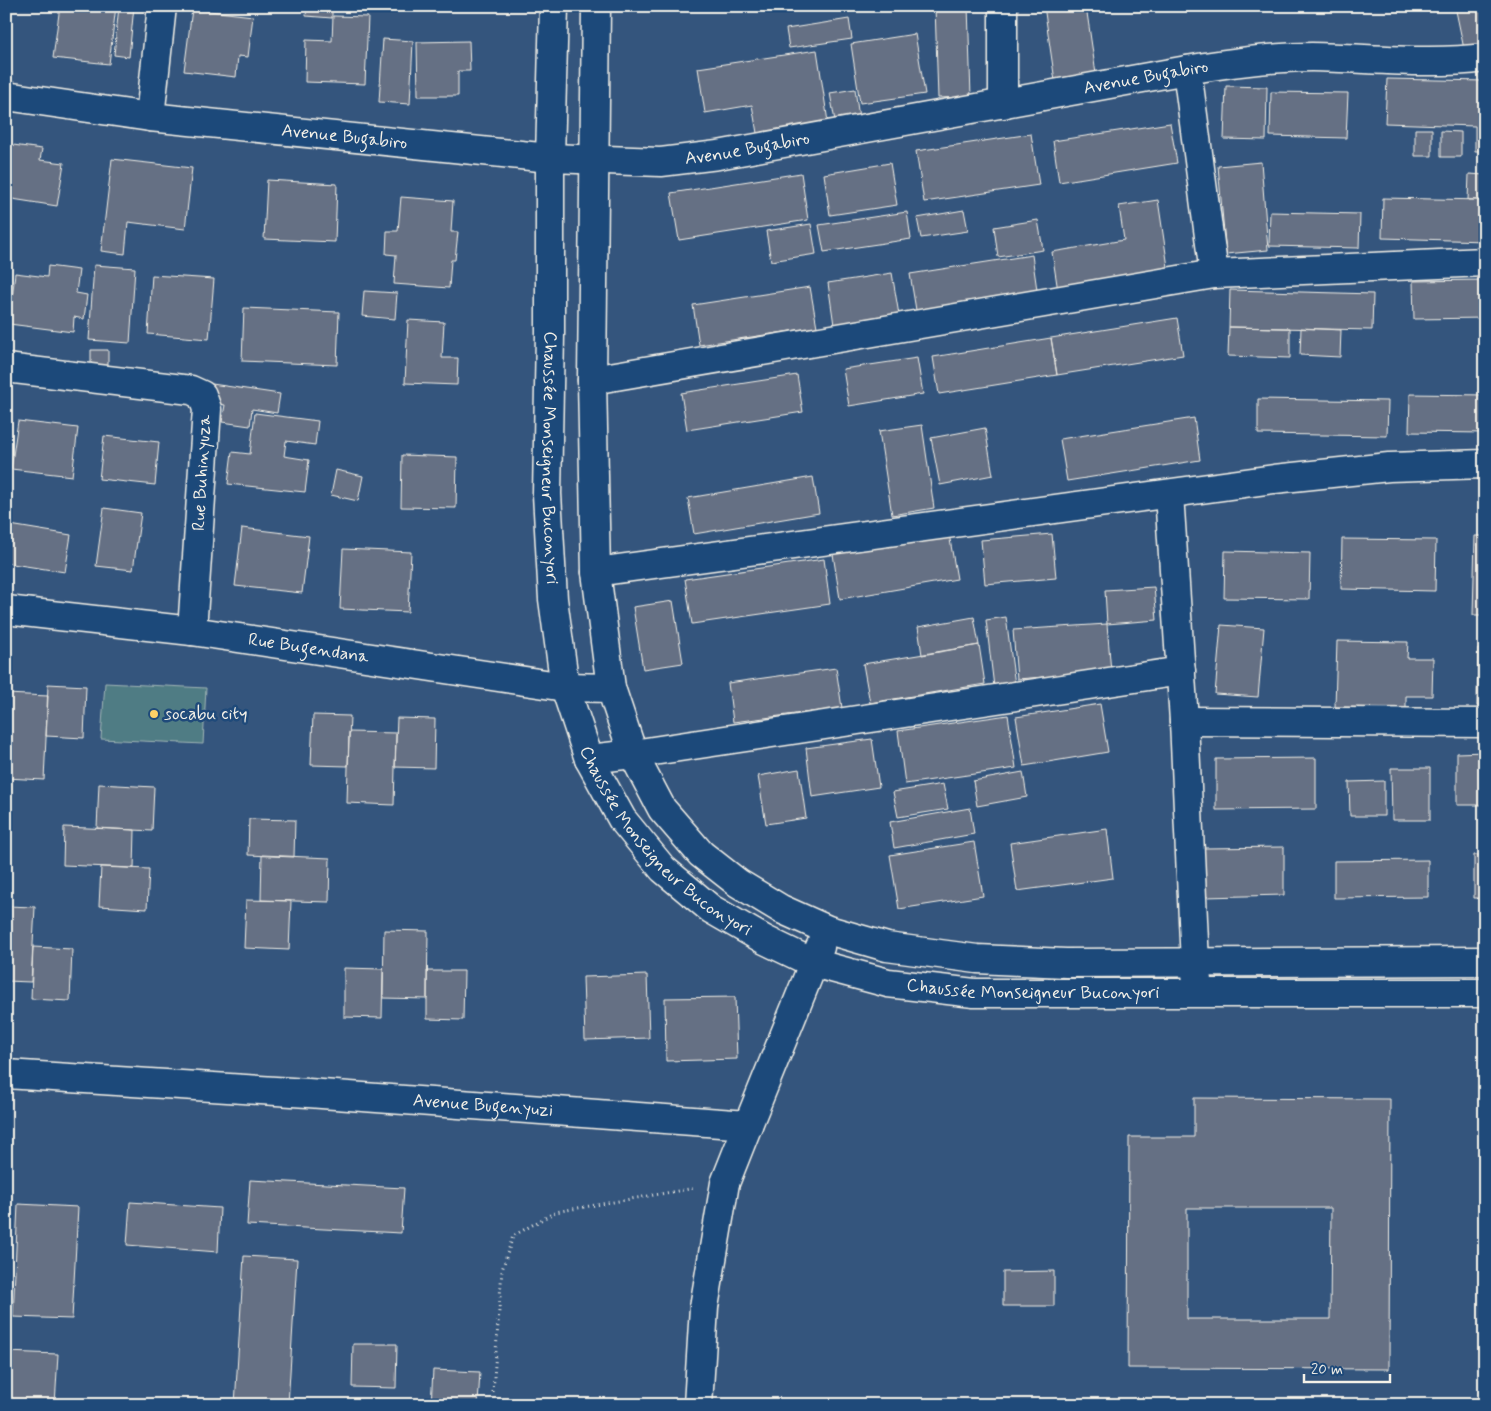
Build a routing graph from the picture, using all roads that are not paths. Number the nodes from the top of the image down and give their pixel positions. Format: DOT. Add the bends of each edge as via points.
graph roads {
  1 [pos="162,6"];
  2 [pos="554,6"];
  3 [pos="596,6"];
  4 [pos="1003,6"];
  5 [pos="1485,58"];
  6 [pos="1187,70"];
  7 [pos="6,96"];
  8 [pos="1003,104"];
  9 [pos="150,117"];
  10 [pos="550,158"];
  11 [pos="594,159"];
  12 [pos="1485,262"];
  13 [pos="1214,274"];
  14 [pos="6,368"];
  15 [pos="592,380"];
  16 [pos="1485,464"];
  17 [pos="1169,494"];
  18 [pos="596,572"];
  19 [pos="6,610"];
  20 [pos="192,631"];
  21 [pos="1181,672"];
  22 [pos="565,687"];
  23 [pos="611,688"];
  24 [pos="1184,721"];
  25 [pos="1485,723"];
  26 [pos="633,754"];
  27 [pos="589,759"];
  28 [pos="828,930"];
  29 [pos="1485,961"];
  30 [pos="813,964"];
  31 [pos="1195,964"];
  32 [pos="1198,992"];
  33 [pos="1485,993"];
  34 [pos="6,1074"];
  35 [pos="748,1125"];
  36 [pos="698,1405"];
  1 -- 9 [label="street"];
  2 -- 10 [label="street, Chaussée Monseigneur Buconyori"];
  3 -- 11 [label="street, Chaussée Monseigneur Buconyori"];
  4 -- 8 [label="street"];
  5 -- 6 [label="street, Avenue Bugabiro" via="1457,62 1311,57 1246,60"];
  6 -- 8 [label="street, Avenue Bugabiro"];
  6 -- 13 [label="street"];
  7 -- 9 [label="street, Avenue Bugabiro"];
  8 -- 11 [label="street, Avenue Bugabiro" via="718,155 661,162"];
  9 -- 10 [label="street, Avenue Bugabiro"];
  10 -- 11 [label="street, Avenue Bugabiro"];
  10 -- 22 [label="street, Chaussée Monseigneur Buconyori" via="547,494 553,599"];
  11 -- 15 [label="street, Chaussée Monseigneur Buconyori"];
  12 -- 13 [label="street"];
  13 -- 15 [label="street"];
  14 -- 20 [label="street, Rue Buhinyuza" via="190,390 202,395 207,409"];
  15 -- 18 [label="street, Chaussée Monseigneur Buconyori"];
  16 -- 17 [label="street" via="1389,467"];
  17 -- 18 [label="street"];
  17 -- 21 [label="street"];
  18 -- 23 [label="street, Chaussée Monseigneur Buconyori"];
  19 -- 20 [label="street, Rue Bugendana"];
  20 -- 22 [label="street, Rue Bugendana"];
  21 -- 24 [label="street"];
  21 -- 26 [label="street"];
  22 -- 23 [label="street, Rue Bugendana"];
  22 -- 27 [label="street, Chaussée Monseigneur Buconyori"];
  23 -- 26 [label="street, Chaussée Monseigneur Buconyori"];
  24 -- 25 [label="street"];
  24 -- 31 [label="street"];
  26 -- 27 [label="street"];
  26 -- 28 [label="street, Chaussée Monseigneur Buconyori" via="662,809 701,854 738,883 781,909"];
  27 -- 30 [label="street, Chaussée Monseigneur Buconyori" via="622,819 663,869 711,909"];
  28 -- 30 [label="street"];
  28 -- 31 [label="street, Chaussée Monseigneur Buconyori" via="887,947 977,959 1066,964"];
  29 -- 31 [label="street, Chaussée Monseigneur Buconyori"];
  30 -- 32 [label="street, Chaussée Monseigneur Buconyori" via="888,984 974,993"];
  30 -- 35 [label="street"];
  31 -- 32 [label="street"];
  32 -- 33 [label="street, Chaussée Monseigneur Buconyori"];
  34 -- 35 [label="street, Avenue Bugenyuzi"];
  35 -- 36 [label="street" via="725,1182 704,1307"];
}
